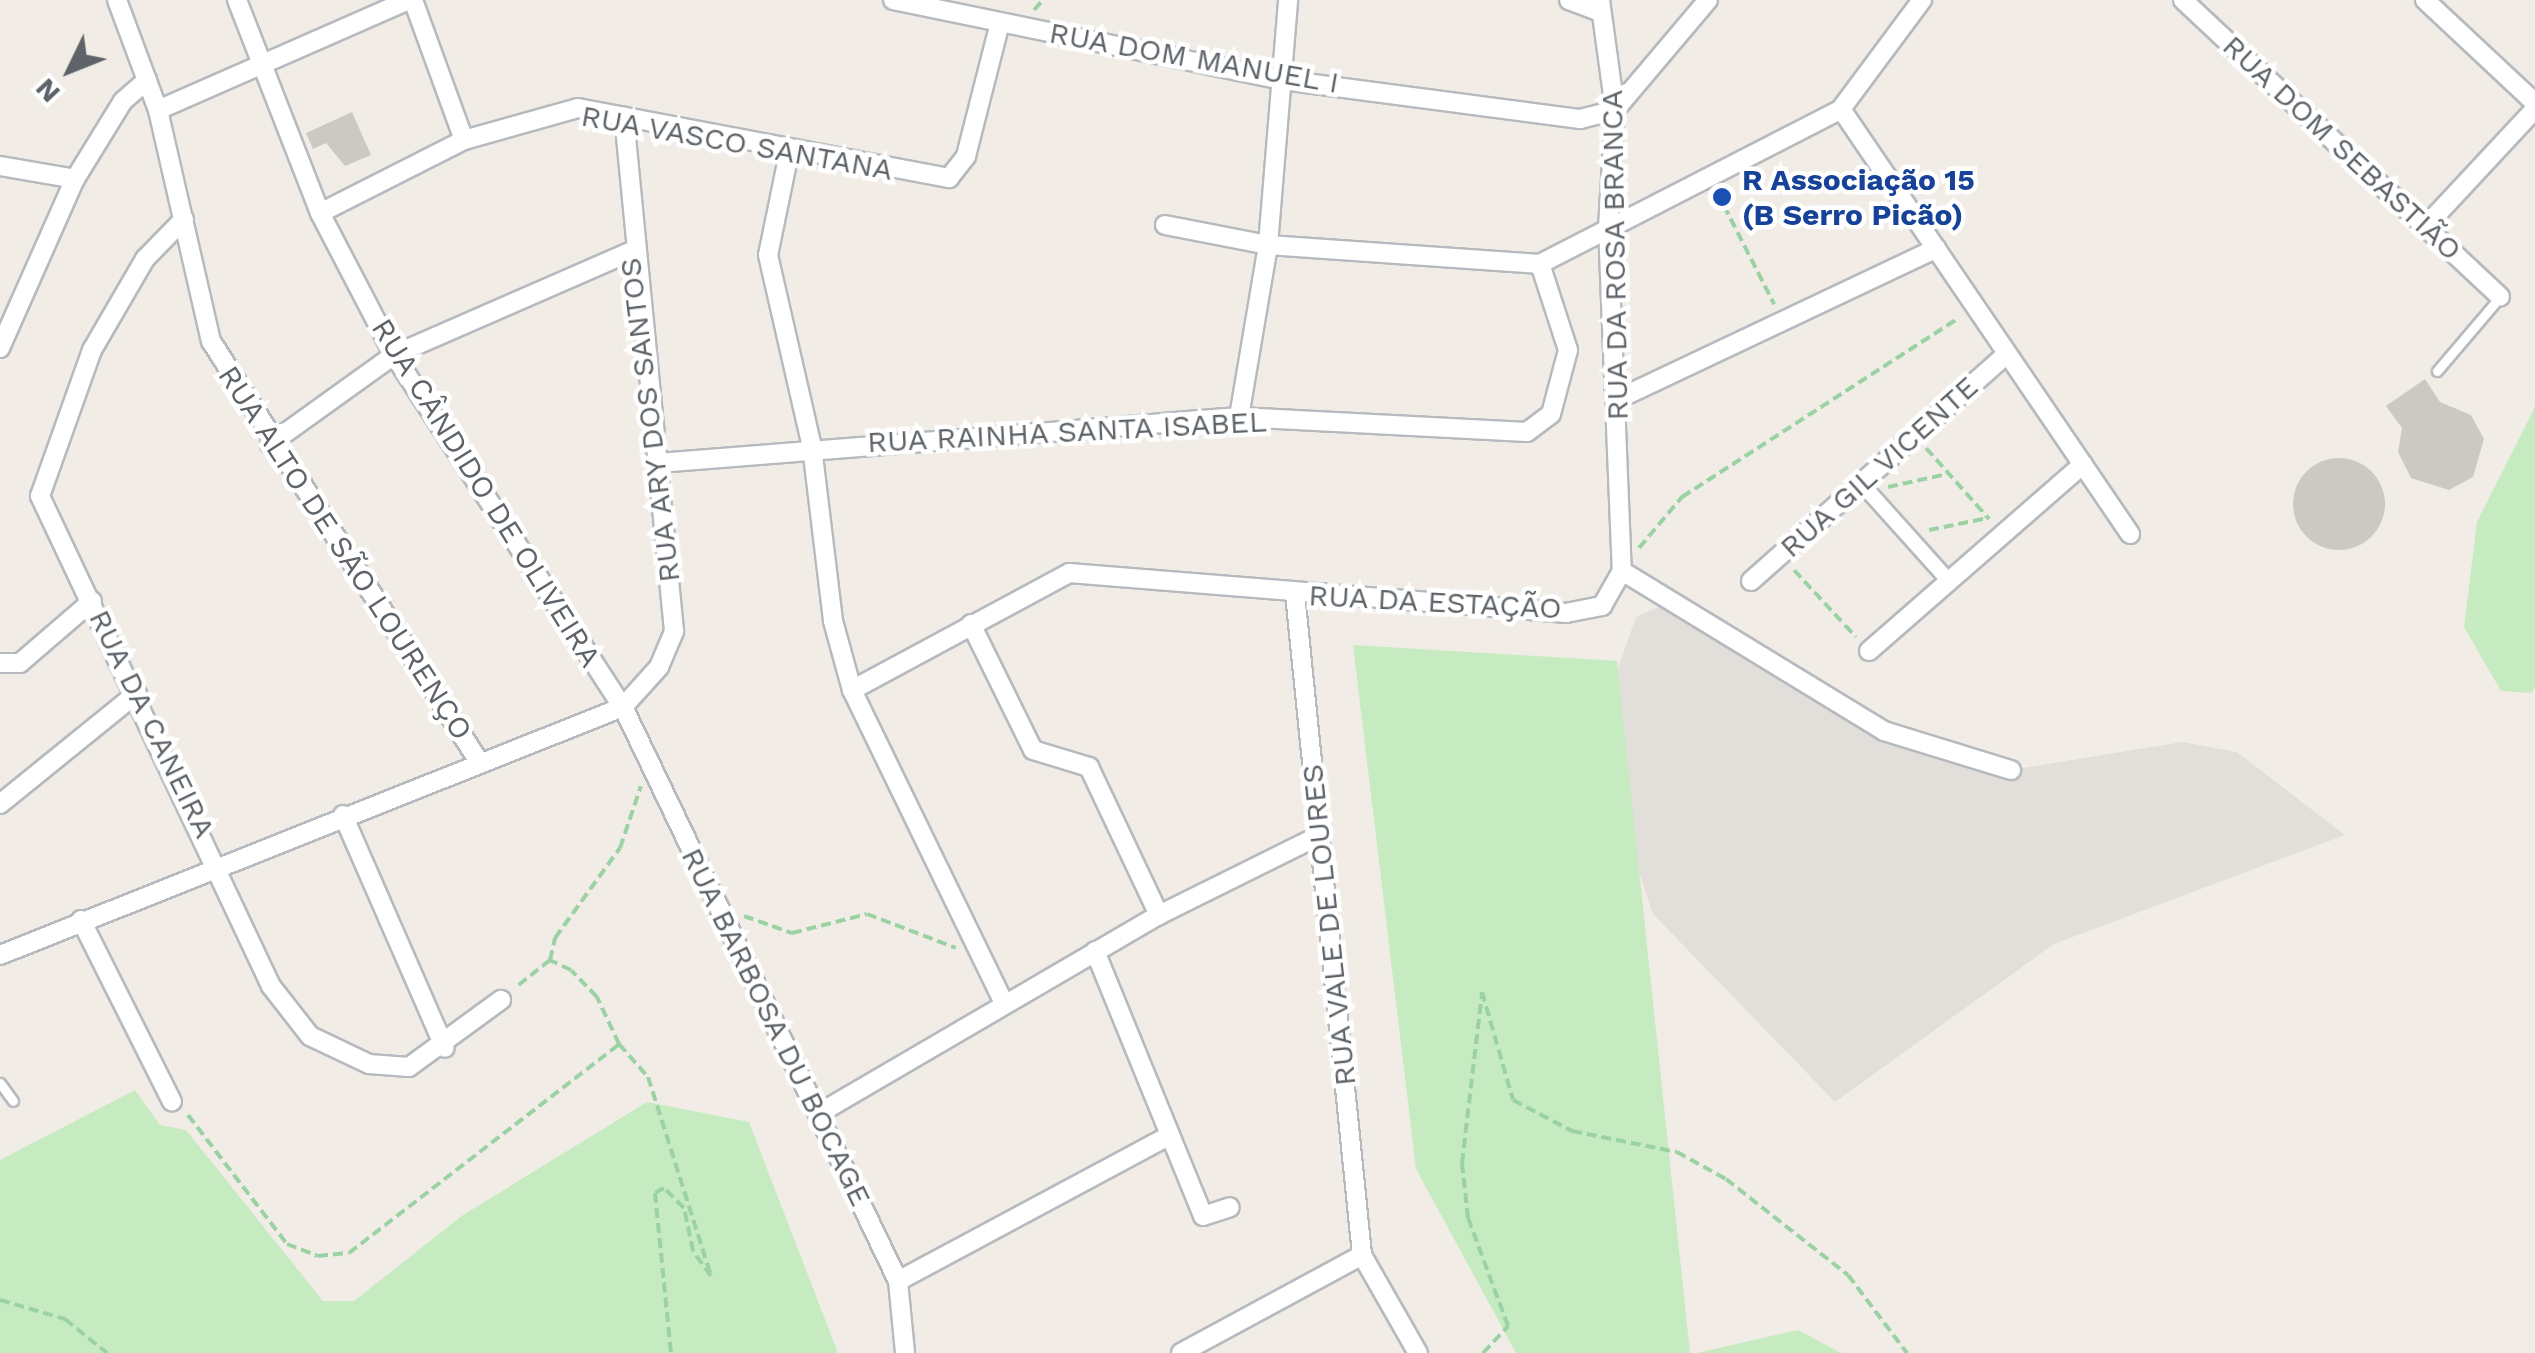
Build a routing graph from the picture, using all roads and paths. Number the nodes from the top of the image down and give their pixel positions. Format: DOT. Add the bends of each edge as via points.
graph roads {
  1 [pos="117,0"];
  2 [pos="237,0"];
  3 [pos="410,0"];
  4 [pos="893,0"];
  5 [pos="1569,0"];
  6 [pos="1708,0"];
  7 [pos="1922,0"];
  8 [pos="2183,0"];
  9 [pos="2425,0"];
  10 [pos="1284,1"];
  11 [pos="1601,6"];
  12 [pos="1000,23"];
  13 [pos="262,61"];
  14 [pos="146,80"];
  15 [pos="1283,80"];
  16 [pos="2535,106"];
  17 [pos="1841,109"];
  18 [pos="158,110"];
  19 [pos="1615,110"];
  20 [pos="624,116"];
  21 [pos="464,140"];
  22 [pos="789,153"];
  23 [pos="0,166"];
  24 [pos="75,179"];
  25 [pos="1712,181"];
  26 [pos="320,213"];
  27 [pos="184,219"];
  28 [pos="1165,225"];
  29 [pos="1608,226"];
  30 [pos="2426,226"];
  31 [pos="1268,245"];
  32 [pos="1936,248"];
  33 [pos="630,252"];
  34 [pos="1540,264"];
  35 [pos="2500,296"];
  36 [pos="1977,309"];
  37 [pos="1783,321"];
  38 [pos="0,348"];
  39 [pos="2007,354"];
  40 [pos="394,355"];
  41 [pos="2437,371"];
  42 [pos="1618,399"];
  43 [pos="1239,417"];
  44 [pos="1915,435"];
  45 [pos="270,444"];
  46 [pos="812,446"];
  47 [pos="658,463"];
  48 [pos="2082,464"];
  49 [pos="1949,474"];
  50 [pos="1865,487"];
  51 [pos="1988,518"];
  52 [pos="1907,534"];
  53 [pos="2002,534"];
  54 [pos="2130,534"];
  55 [pos="1780,555"];
  56 [pos="1622,565"];
  57 [pos="1751,580"];
  58 [pos="1949,581"];
  59 [pos="1295,594"];
  60 [pos="92,601"];
  61 [pos="971,624"];
  62 [pos="1869,651"];
  63 [pos="0,663"];
  64 [pos="852,690"];
  65 [pos="136,693"];
  66 [pos="623,707"];
  67 [pos="478,760"];
  68 [pos="2011,770"];
  69 [pos="659,782"];
  70 [pos="0,804"];
  71 [pos="343,815"];
  72 [pos="1320,835"];
  73 [pos="220,864"];
  74 [pos="718,906"];
  75 [pos="1158,914"];
  76 [pos="80,920"];
  77 [pos="1095,951"];
  78 [pos="0,955"];
  79 [pos="550,960"];
  80 [pos="984,960"];
  81 [pos="501,1000"];
  82 [pos="1004,1001"];
  83 [pos="619,1044"];
  84 [pos="445,1048"];
  85 [pos="0,1084"];
  86 [pos="13,1101"];
  87 [pos="172,1102"];
  88 [pos="818,1114"];
  89 [pos="1166,1138"];
  90 [pos="1230,1207"];
  91 [pos="1362,1255"];
  92 [pos="898,1281"];
  93 [pos="0,1300"];
  94 [pos="107,1353"];
  95 [pos="671,1353"];
  96 [pos="904,1353"];
  97 [pos="1180,1353"];
  98 [pos="1418,1353"];
  99 [pos="1483,1353"];
  100 [pos="1907,1353"];
  1 -- 14 [label="street, RUA ALTO DE SÃO LOURENÇO"];
  2 -- 13 [label="street, RUA CÂNDIDO DE OLIVEIRA"];
  3 -- 13 [label="street"];
  3 -- 21 [label="street"];
  4 -- 12 [label="street, RUA DOM MANUEL I"];
  5 -- 11 [label="street"];
  6 -- 19 [label="street"];
  7 -- 17 [label="street"];
  8 -- 30 [label="street, RUA DOM SEBASTIÃO"];
  9 -- 16 [label="street"];
  10 -- 15 [label="street"];
  11 -- 19 [label="street, RUA DA ROSA BRANCA"];
  12 -- 15 [label="street, RUA DOM MANUEL I"];
  12 -- 22 [label="street, RUA VASCO SANTANA" via="966,156 950,178"];
  13 -- 18 [label="street"];
  13 -- 26 [label="street, RUA CÂNDIDO DE OLIVEIRA"];
  14 -- 18 [label="street, RUA ALTO DE SÃO LOURENÇO"];
  14 -- 24 [label="street" via="123,101"];
  15 -- 19 [label="street, RUA DOM MANUEL I" via="1580,119"];
  15 -- 31 [label="street"];
  16 -- 30 [label="street"];
  17 -- 25 [label="street"];
  17 -- 32 [label="street"];
  18 -- 27 [label="street, RUA ALTO DE SÃO LOURENÇO"];
  19 -- 29 [label="street, RUA DA ROSA BRANCA"];
  20 -- 21 [label="street, RUA VASCO SANTANA" via="578,108"];
  20 -- 22 [label="street, RUA VASCO SANTANA"];
  20 -- 33 [label="street, RUA ARY DOS SANTOS"];
  21 -- 26 [label="street, RUA VASCO SANTANA"];
  22 -- 46 [label="street" via="768,254"];
  23 -- 24 [label="street"];
  24 -- 38 [label="street"];
  25 -- 29 [label="street"];
  25 -- 37 [label="path"];
  26 -- 40 [label="street, RUA CÂNDIDO DE OLIVEIRA"];
  27 -- 45 [label="street, RUA ALTO DE SÃO LOURENÇO" via="187,266 211,341"];
  27 -- 60 [label="street, RUA DA CANEIRA" via="145,259 92,350 45,470 40,496"];
  28 -- 31 [label="street"];
  29 -- 34 [label="street"];
  29 -- 42 [label="street, RUA DA ROSA BRANCA"];
  30 -- 35 [label="street, RUA DOM SEBASTIÃO"];
  31 -- 34 [label="street"];
  31 -- 43 [label="street"];
  32 -- 36 [label="street"];
  32 -- 37 [label="street"];
  33 -- 40 [label="street"];
  33 -- 47 [label="street, RUA ARY DOS SANTOS"];
  34 -- 43 [label="street, RUA RAINHA SANTA ISABEL" via="1568,350 1542,427"];
  35 -- 41 [label="lane"];
  36 -- 39 [label="street"];
  36 -- 56 [label="path" via="1928,332 1848,395 1682,497 1651,540"];
  37 -- 42 [label="street"];
  39 -- 44 [label="street, RUA GIL VICENTE"];
  39 -- 48 [label="street"];
  40 -- 45 [label="street"];
  40 -- 66 [label="street, RUA CÂNDIDO DE OLIVEIRA"];
  42 -- 56 [label="street, RUA DA ROSA BRANCA"];
  43 -- 46 [label="street, RUA RAINHA SANTA ISABEL"];
  44 -- 49 [label="path"];
  44 -- 50 [label="street, RUA GIL VICENTE"];
  45 -- 67 [label="street, RUA ALTO DE SÃO LOURENÇO"];
  46 -- 47 [label="street, RUA RAINHA SANTA ISABEL"];
  46 -- 64 [label="street" via="833,621"];
  47 -- 66 [label="street, RUA ARY DOS SANTOS" via="674,631 659,666"];
  48 -- 53 [label="street"];
  48 -- 54 [label="street"];
  49 -- 50 [label="path"];
  49 -- 51 [label="path"];
  50 -- 52 [label="street"];
  50 -- 55 [label="street, RUA GIL VICENTE"];
  51 -- 52 [label="path"];
  51 -- 53 [label="path"];
  52 -- 58 [label="street"];
  53 -- 58 [label="street"];
  55 -- 57 [label="street, RUA GIL VICENTE"];
  55 -- 62 [label="path"];
  56 -- 59 [label="street, RUA DA ESTAÇÃO" via="1602,606 1566,613"];
  56 -- 68 [label="street" via="1884,731"];
  58 -- 62 [label="street"];
  59 -- 61 [label="street, RUA DA ESTAÇÃO" via="1069,573"];
  59 -- 72 [label="street, RUA VALE DE LOURES"];
  60 -- 63 [label="street" via="20,663"];
  60 -- 65 [label="street, RUA DA CANEIRA"];
  61 -- 64 [label="street, RUA DA ESTAÇÃO"];
  61 -- 75 [label="street" via="1033,750 1090,768"];
  64 -- 80 [label="street"];
  65 -- 70 [label="street"];
  65 -- 73 [label="street, RUA DA CANEIRA"];
  66 -- 67 [label="street"];
  66 -- 69 [label="street, RUA BARBOSA DU BOCAGE"];
  67 -- 71 [label="street"];
  69 -- 74 [label="street, RUA BARBOSA DU BOCAGE"];
  69 -- 79 [label="path" via="640,787 620,848 555,938"];
  71 -- 73 [label="street"];
  71 -- 84 [label="street"];
  72 -- 75 [label="street"];
  72 -- 91 [label="street, RUA VALE DE LOURES"];
  73 -- 76 [label="street"];
  73 -- 84 [label="street, RUA DA CANEIRA" via="271,986 310,1036 369,1064 408,1067"];
  74 -- 80 [label="path" via="792,934 867,914"];
  74 -- 88 [label="street, RUA BARBOSA DU BOCAGE"];
  75 -- 77 [label="street"];
  76 -- 78 [label="street"];
  76 -- 87 [label="street"];
  77 -- 82 [label="street"];
  77 -- 89 [label="street"];
  79 -- 81 [label="path"];
  79 -- 83 [label="path" via="597,997"];
  80 -- 82 [label="street"];
  81 -- 84 [label="street, RUA DA CANEIRA"];
  82 -- 88 [label="street"];
  83 -- 87 [label="path" via="348,1253 318,1256 287,1244 204,1128"];
  83 -- 95 [label="path" via="648,1077 712,1276 693,1251 684,1208 664,1188 655,1193"];
  85 -- 86 [label="lane"];
  88 -- 92 [label="street, RUA BARBOSA DU BOCAGE"];
  89 -- 90 [label="street" via="1203,1216"];
  89 -- 92 [label="street"];
  91 -- 97 [label="street"];
  91 -- 98 [label="street"];
  92 -- 96 [label="street, RUA BARBOSA DU BOCAGE"];
  93 -- 94 [label="path" via="65,1319"];
  99 -- 100 [label="path" via="1508,1326 1468,1218 1462,1163 1482,992 1513,1100 1572,1132 1677,1152 1726,1180 1848,1275"];
}
